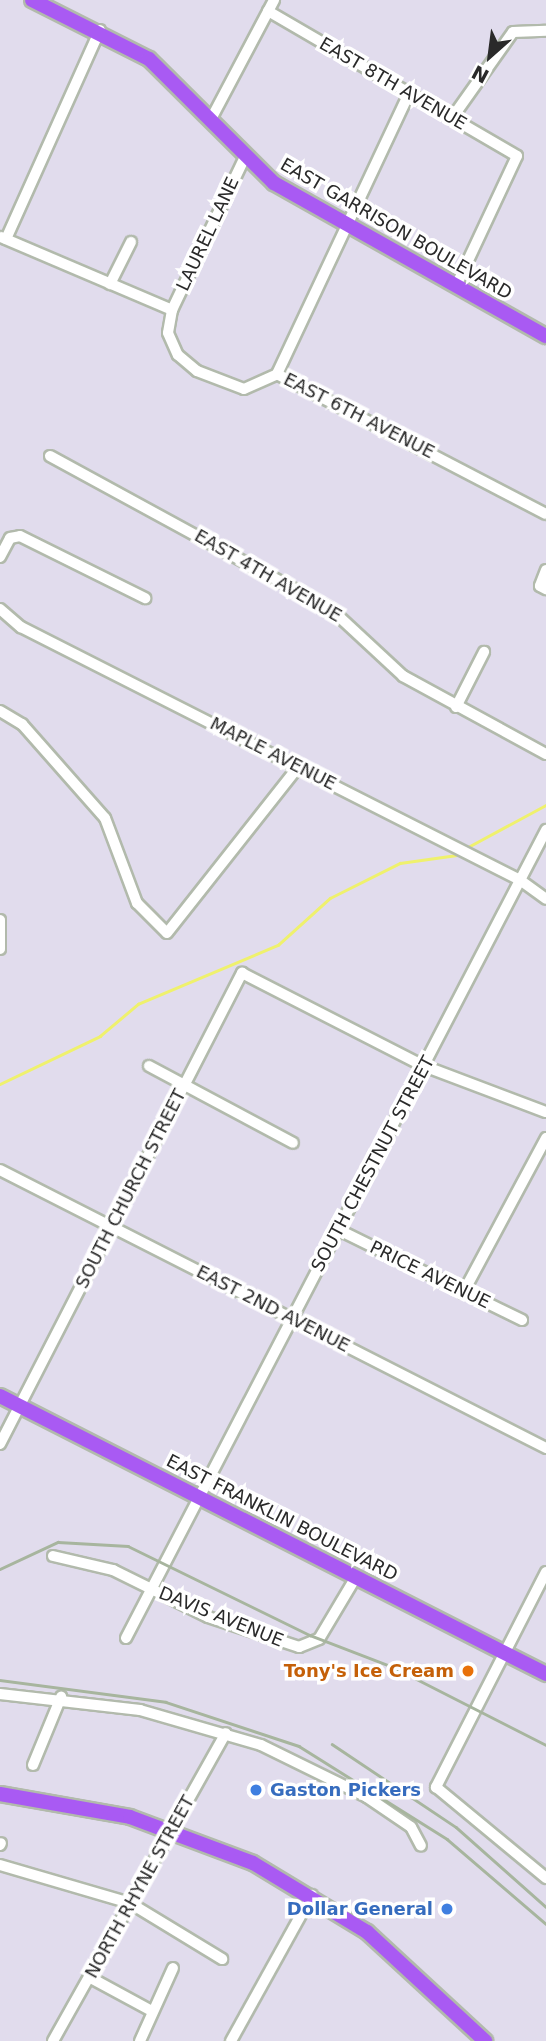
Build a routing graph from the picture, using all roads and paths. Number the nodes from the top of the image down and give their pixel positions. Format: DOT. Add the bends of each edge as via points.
graph roads {
  1 [pos="33,0"];
  2 [pos="274,0"];
  3 [pos="268,11"];
  4 [pos="100,30"];
  5 [pos="546,31"];
  6 [pos="409,93"];
  7 [pos="452,118"];
  8 [pos="210,121"];
  9 [pos="244,159"];
  10 [pos="347,225"];
  11 [pos="3,238"];
  12 [pos="131,242"];
  13 [pos="110,284"];
  14 [pos="456,286"];
  15 [pos="172,310"];
  16 [pos="546,336"];
  17 [pos="277,374"];
  18 [pos="50,456"];
  19 [pos="546,514"];
  20 [pos="0,557"];
  21 [pos="546,570"];
  22 [pos="546,589"];
  23 [pos="145,598"];
  24 [pos="0,609"];
  25 [pos="484,652"];
  26 [pos="456,707"];
  27 [pos="0,711"];
  28 [pos="546,754"];
  29 [pos="298,767"];
  30 [pos="546,830"];
  31 [pos="520,880"];
  32 [pos="546,899"];
  33 [pos="0,920"];
  34 [pos="0,949"];
  35 [pos="149,1066"];
  36 [pos="424,1066"];
  37 [pos="184,1084"];
  38 [pos="546,1112"];
  39 [pos="546,1138"];
  40 [pos="293,1143"];
  41 [pos="0,1170"];
  42 [pos="111,1227"];
  43 [pos="339,1230"];
  44 [pos="463,1293"];
  45 [pos="292,1319"];
  46 [pos="522,1320"];
  47 [pos="0,1396"];
  48 [pos="19,1406"];
  49 [pos="0,1444"];
  50 [pos="546,1448"];
  51 [pos="198,1497"];
  52 [pos="54,1556"];
  53 [pos="546,1572"];
  54 [pos="356,1577"];
  55 [pos="151,1589"];
  56 [pos="126,1638"];
  57 [pos="503,1652"];
  58 [pos="546,1674"];
  59 [pos="0,1693"];
  60 [pos="61,1697"];
  61 [pos="226,1733"];
  62 [pos="33,1765"];
  63 [pos="0,1794"];
  64 [pos="172,1829"];
  65 [pos="421,1846"];
  66 [pos="0,1865"];
  67 [pos="546,1878"];
  68 [pos="312,1895"];
  69 [pos="130,1903"];
  70 [pos="222,1959"];
  71 [pos="173,1968"];
  72 [pos="89,1977"];
  73 [pos="150,2010"];
  74 [pos="53,2041"];
  75 [pos="140,2041"];
  76 [pos="231,2041"];
  77 [pos="485,2041"];
  1 -- 4 [label="main road, EAST GARRISON BOULEVARD"];
  2 -- 3 [label="street"];
  3 -- 6 [label="street, EAST 8TH AVENUE"];
  3 -- 8 [label="street"];
  4 -- 8 [label="main road, EAST GARRISON BOULEVARD" via="149,59"];
  4 -- 11 [label="street"];
  5 -- 7 [label="street" via="522,27 503,42"];
  6 -- 7 [label="street, EAST 8TH AVENUE"];
  6 -- 10 [label="street"];
  7 -- 14 [label="street, EAST 8TH AVENUE" via="517,156"];
  8 -- 9 [label="main road, EAST GARRISON BOULEVARD"];
  9 -- 10 [label="main road, EAST GARRISON BOULEVARD"];
  9 -- 15 [label="street, LAUREL LANE"];
  10 -- 14 [label="main road, EAST GARRISON BOULEVARD"];
  10 -- 17 [label="street"];
  11 -- 13 [label="street"];
  12 -- 13 [label="street"];
  13 -- 15 [label="street"];
  14 -- 16 [label="main road, EAST GARRISON BOULEVARD"];
  15 -- 17 [label="street, EAST 6TH AVENUE" via="171,345 197,371 244,389"];
  17 -- 19 [label="street, EAST 6TH AVENUE"];
  18 -- 26 [label="street, EAST 4TH AVENUE" via="332,610 395,670"];
  20 -- 23 [label="street" via="10,538 20,536"];
  21 -- 22 [label="street" via="540,586"];
  24 -- 29 [label="street, MAPLE AVENUE" via="21,627"];
  25 -- 26 [label="street"];
  26 -- 28 [label="street, EAST 4TH AVENUE"];
  27 -- 29 [label="street" via="22,724 105,818 137,903 167,933"];
  29 -- 31 [label="street, MAPLE AVENUE"];
  30 -- 31 [label="street, SOUTH CHESTNUT STREET"];
  31 -- 32 [label="street, MAPLE AVENUE"];
  31 -- 36 [label="street, SOUTH CHESTNUT STREET"];
  33 -- 34 [label="street"];
  35 -- 37 [label="street"];
  36 -- 37 [label="street, SOUTH CHURCH STREET" via="242,973"];
  36 -- 38 [label="street"];
  36 -- 43 [label="street, SOUTH CHESTNUT STREET"];
  37 -- 40 [label="street"];
  37 -- 42 [label="street, SOUTH CHURCH STREET"];
  39 -- 44 [label="street"];
  41 -- 42 [label="street, EAST 2ND AVENUE"];
  42 -- 45 [label="street, EAST 2ND AVENUE"];
  42 -- 48 [label="street, SOUTH CHURCH STREET"];
  43 -- 44 [label="street, PRICE AVENUE"];
  43 -- 45 [label="street, SOUTH CHESTNUT STREET"];
  44 -- 46 [label="street, PRICE AVENUE"];
  45 -- 50 [label="street, EAST 2ND AVENUE"];
  45 -- 51 [label="street, SOUTH CHESTNUT STREET"];
  47 -- 48 [label="main road, EAST FRANKLIN BOULEVARD"];
  48 -- 49 [label="street, SOUTH CHURCH STREET"];
  48 -- 51 [label="main road, EAST FRANKLIN BOULEVARD"];
  51 -- 54 [label="main road, EAST FRANKLIN BOULEVARD"];
  51 -- 55 [label="street, SOUTH CHESTNUT STREET"];
  52 -- 55 [label="street, DAVIS AVENUE" via="113,1570"];
  53 -- 57 [label="street"];
  54 -- 55 [label="street, DAVIS AVENUE" via="319,1639 299,1647 266,1639"];
  54 -- 57 [label="main road, EAST FRANKLIN BOULEVARD"];
  55 -- 56 [label="street, SOUTH CHESTNUT STREET"];
  57 -- 58 [label="main road, EAST FRANKLIN BOULEVARD"];
  57 -- 67 [label="street" via="436,1787"];
  59 -- 60 [label="street"];
  60 -- 61 [label="street"];
  60 -- 62 [label="street"];
  61 -- 64 [label="street, NORTH RHYNE STREET"];
  61 -- 65 [label="street" via="367,1797 411,1827"];
  63 -- 64 [label="main road" via="65,1802"];
  64 -- 68 [label="main road"];
  64 -- 69 [label="street, NORTH RHYNE STREET"];
  66 -- 69 [label="street"];
  68 -- 76 [label="street"];
  68 -- 77 [label="main road" via="397,1958"];
  69 -- 70 [label="street"];
  69 -- 72 [label="street, NORTH RHYNE STREET"];
  71 -- 73 [label="street"];
  72 -- 73 [label="street"];
  72 -- 74 [label="street, NORTH RHYNE STREET"];
  73 -- 75 [label="street"];
}
